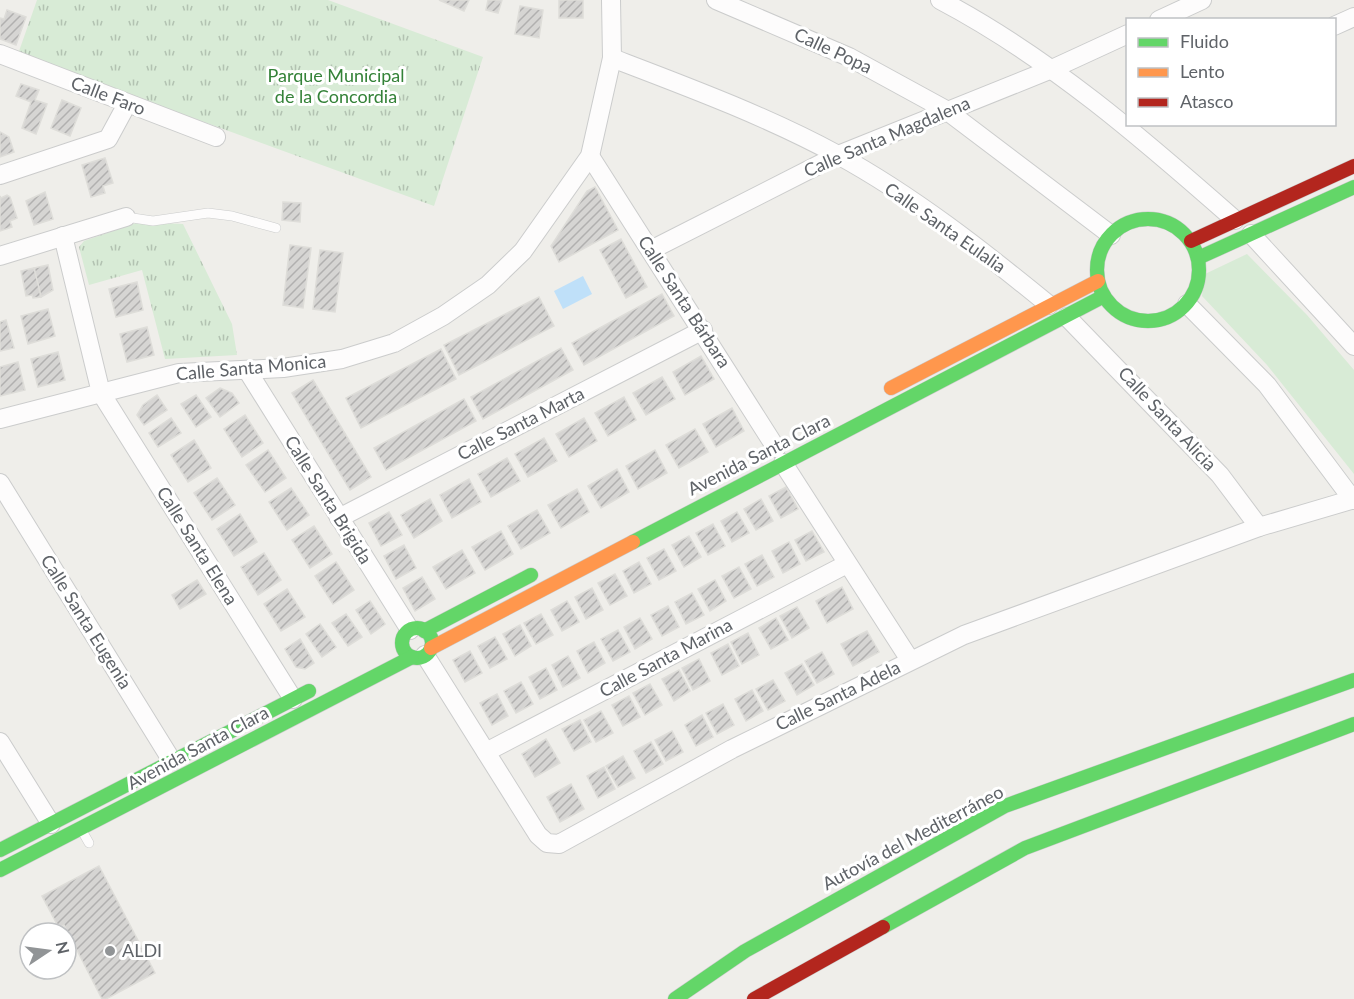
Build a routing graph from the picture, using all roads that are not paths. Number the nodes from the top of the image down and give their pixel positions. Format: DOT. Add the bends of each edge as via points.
graph roads {
  1 [pos="611,0"];
  2 [pos="716,0"];
  3 [pos="940,0"];
  4 [pos="1202,0"];
  5 [pos="1354,17"];
  6 [pos="1163,18"];
  7 [pos="1336,26"];
  8 [pos="1126,35"];
  9 [pos="0,54"];
  10 [pos="612,58"];
  11 [pos="1052,69"];
  12 [pos="127,104"];
  13 [pos="946,110"];
  14 [pos="1126,123"];
  15 [pos="1129,126"];
  16 [pos="216,137"];
  17 [pos="838,155"];
  18 [pos="590,156"];
  19 [pos="1354,166"];
  20 [pos="0,175"];
  21 [pos="1354,187"];
  22 [pos="126,217"];
  23 [pos="1235,220"];
  24 [pos="276,228"];
  25 [pos="1251,234"];
  26 [pos="1111,235"];
  27 [pos="63,236"];
  28 [pos="1191,241"];
  29 [pos="651,250"];
  30 [pos="0,256"];
  31 [pos="1198,258"];
  32 [pos="1098,281"];
  33 [pos="1104,296"];
  34 [pos="1187,304"];
  35 [pos="1049,305"];
  36 [pos="1067,317"];
  37 [pos="703,330"];
  38 [pos="1351,338"];
  39 [pos="247,370"];
  40 [pos="101,393"];
  41 [pos="881,393"];
  42 [pos="0,419"];
  43 [pos="778,452"];
  44 [pos="0,483"];
  45 [pos="1353,500"];
  46 [pos="339,518"];
  47 [pos="1259,527"];
  48 [pos="847,564"];
  49 [pos="541,570"];
  50 [pos="407,638"];
  51 [pos="422,653"];
  52 [pos="910,660"];
  53 [pos="1354,680"];
  54 [pos="323,683"];
  55 [pos="293,699"];
  56 [pos="1354,724"];
  57 [pos="0,742"];
  58 [pos="486,752"];
  59 [pos="172,761"];
  60 [pos="51,824"];
  61 [pos="81,829"];
  62 [pos="89,843"];
  63 [pos="0,850"];
  64 [pos="0,870"];
  65 [pos="675,999"];
  66 [pos="754,999"];
  1 -- 10 [label="street, Calle Santa Monica"];
  2 -- 13 [label="street, Calle Popa" via="849,57"];
  3 -- 11 [label="street"];
  4 -- 6 [label="street"];
  5 -- 7 [label="street"];
  8 -- 11 [label="street, Calle Santa Magdalena"];
  9 -- 12 [label="street, Calle Faro"];
  10 -- 17 [label="street, Calle Santa Eulalia"];
  10 -- 18 [label="street, Calle Santa Monica"];
  11 -- 13 [label="street, Calle Santa Magdalena"];
  11 -- 14 [label="street"];
  12 -- 16 [label="street, Calle Faro"];
  12 -- 20 [label="street" via="108,139"];
  13 -- 17 [label="street, Calle Santa Magdalena"];
  13 -- 26 [label="street, Calle Popa"];
  15 -- 23 [label="street"];
  17 -- 29 [label="street, Calle Santa Magdalena"];
  17 -- 35 [label="street, Calle Santa Eulalia" via="925,210"];
  18 -- 29 [label="street, Calle Santa Bárbara"];
  18 -- 39 [label="street, Calle Santa Monica" via="523,251 488,285 443,316 394,343 342,359"];
  19 -- 23 [label="main road"];
  21 -- 25 [label="main road"];
  22 -- 24 [label="lane" via="153,221 208,213"];
  22 -- 27 [label="street"];
  23 -- 28 [label="main road"];
  25 -- 31 [label="main road"];
  25 -- 38 [label="street"];
  26 -- 28 [label="main road" via="1143,219 1161,220 1178,228"];
  26 -- 32 [label="main road" via="1101,250"];
  27 -- 30 [label="street"];
  27 -- 40 [label="street, Calle Santa Elena"];
  28 -- 31 [label="main road"];
  29 -- 37 [label="street, Calle Santa Bárbara"];
  31 -- 34 [label="main road" via="1196,290"];
  32 -- 33 [label="main road"];
  32 -- 35 [label="main road"];
  33 -- 34 [label="main road" via="1116,310 1137,320 1156,321"];
  33 -- 36 [label="main road, Avenida Santa Clara"];
  34 -- 45 [label="street" via="1267,385"];
  35 -- 41 [label="main road"];
  36 -- 43 [label="main road, Avenida Santa Clara"];
  36 -- 47 [label="street, Calle Santa Alicia" via="1220,475"];
  37 -- 43 [label="street, Calle Santa Bárbara"];
  37 -- 46 [label="street, Calle Santa Marta"];
  39 -- 40 [label="street, Calle Santa Monica" via="179,373"];
  39 -- 46 [label="street, Calle Santa Brigida"];
  40 -- 42 [label="street, Calle Santa Monica"];
  40 -- 55 [label="street, Calle Santa Elena"];
  43 -- 48 [label="street, Calle Santa Bárbara"];
  43 -- 51 [label="main road, Avenida Santa Clara"];
  44 -- 59 [label="street, Calle Santa Eugenia"];
  45 -- 47 [label="street, Calle Santa Adela"];
  46 -- 50 [label="street, Calle Santa Brigida"];
  47 -- 52 [label="street, Calle Santa Adela" via="964,635"];
  48 -- 52 [label="street, Calle Santa Bárbara"];
  48 -- 58 [label="street, Calle Santa Marina"];
  49 -- 50 [label="main road"];
  50 -- 51 [label="main road" via="405,651"];
  50 -- 51 [label="main road" via="430,638"];
  51 -- 58 [label="street, Calle Santa Adela"];
  51 -- 61 [label="main road, Avenida Santa Clara"];
  52 -- 58 [label="street, Calle Santa Adela" via="732,749 560,844 547,843 538,835"];
  53 -- 65 [label="main road, Autovía del Mediterráneo" via="1005,806 746,951"];
  54 -- 55 [label="main road, Avenida Santa Clara"];
  55 -- 59 [label="main road, Avenida Santa Clara"];
  56 -- 66 [label="main road" via="1025,848"];
  57 -- 60 [label="street"];
  59 -- 60 [label="main road, Avenida Santa Clara"];
  60 -- 63 [label="main road, Avenida Santa Clara"];
  61 -- 62 [label="lane"];
  61 -- 64 [label="main road, Avenida Santa Clara"];
}
